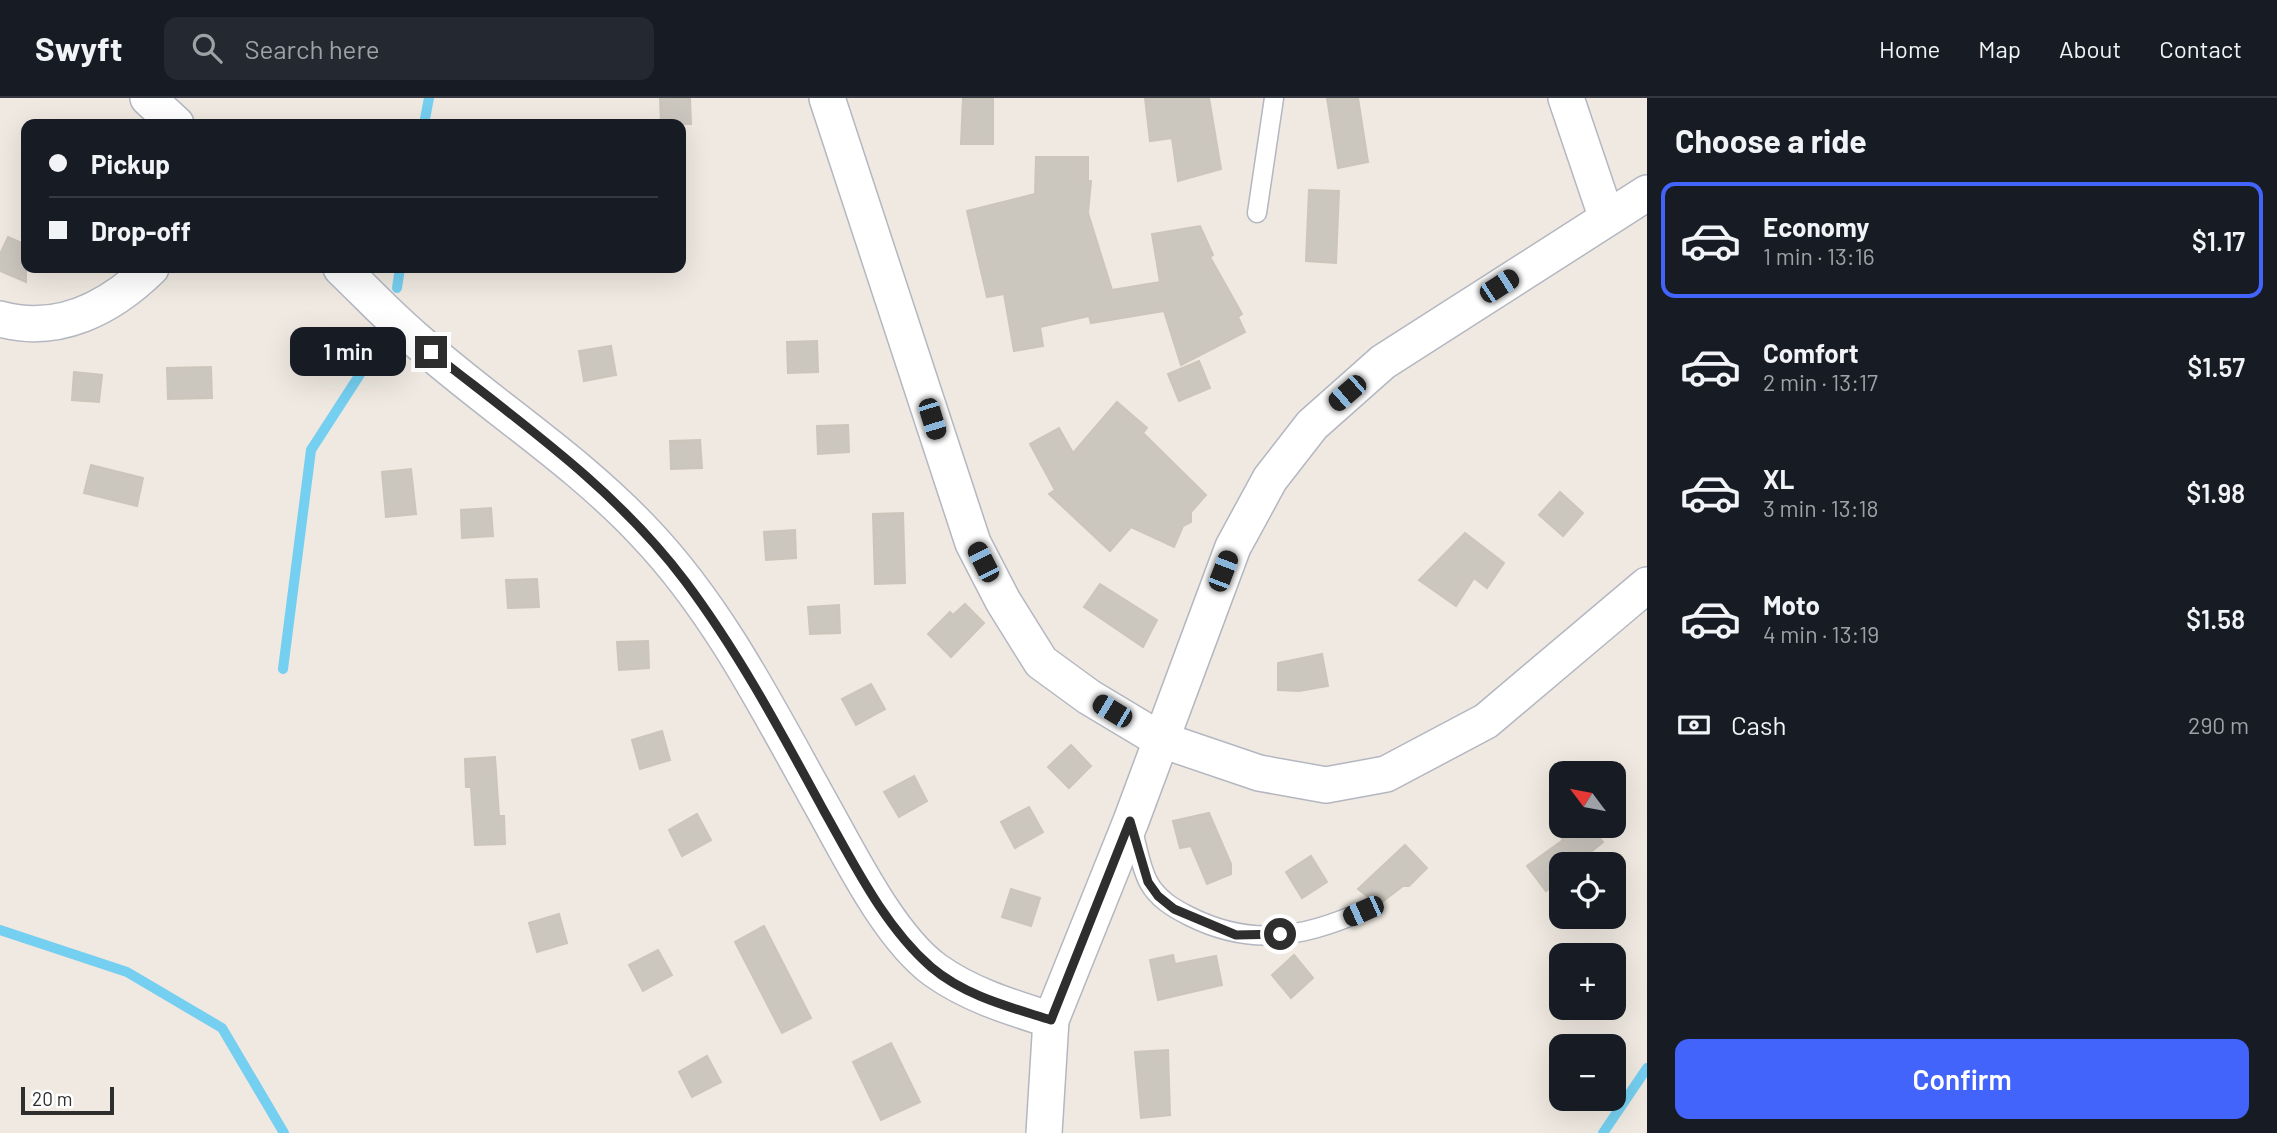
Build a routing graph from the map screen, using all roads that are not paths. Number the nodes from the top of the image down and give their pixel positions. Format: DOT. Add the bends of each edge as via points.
graph roads {
  1 [pos="148,98"];
  2 [pos="827,98"];
  3 [pos="1274,98"];
  4 [pos="1566,98"];
  5 [pos="171,119"];
  6 [pos="1647,193"];
  7 [pos="1256,214"];
  8 [pos="1606,216"];
  9 [pos="147,273"];
  10 [pos="346,273"];
  11 [pos="0,319"];
  12 [pos="1647,585"];
  13 [pos="1159,739"];
  14 [pos="1130,821"];
  15 [pos="1363,911"];
  16 [pos="1051,1020"];
  17 [pos="1044,1133"];
  1 -- 5 [label="street"];
  2 -- 13 [label="street" via="979,555 1041,662"];
  3 -- 7 [label="lane"];
  4 -- 8 [label="street"];
  6 -- 8 [label="street"];
  8 -- 13 [label="street" via="1382,362 1312,425 1270,479 1233,547"];
  9 -- 11 [label="street" via="92,313 54,323 20,325"];
  10 -- 16 [label="street" via="414,339 593,482 646,533 738,656 851,858 915,951 933,969 982,998"];
  12 -- 13 [label="street" via="1486,721 1386,774 1326,785 1259,773"];
  13 -- 14 [label="street"];
  14 -- 15 [label="lane" via="1148,882 1158,896 1207,925 1236,935 1280,934 1332,925"];
  14 -- 16 [label="street"];
  16 -- 17 [label="street"];
}
